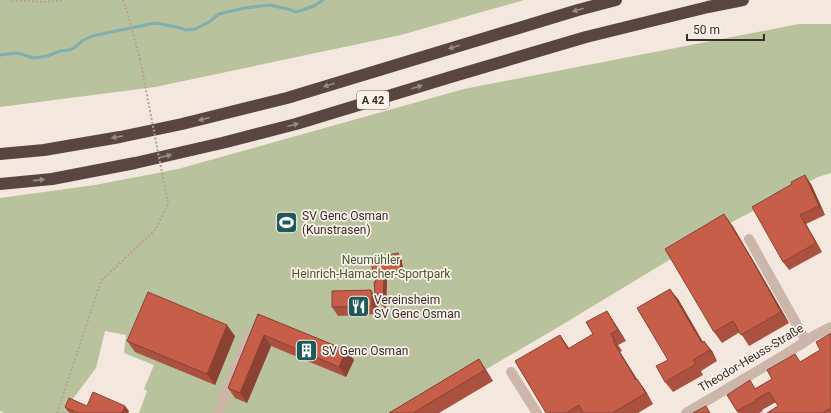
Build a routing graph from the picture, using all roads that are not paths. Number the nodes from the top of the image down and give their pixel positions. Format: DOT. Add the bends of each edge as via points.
graph roads {
  1 [pos="616,0"];
  2 [pos="743,0"];
  3 [pos="0,154"];
  4 [pos="0,184"];
  5 [pos="749,239"];
  6 [pos="831,327"];
  7 [pos="248,337"];
  8 [pos="806,341"];
  9 [pos="511,372"];
  10 [pos="218,413"];
  11 [pos="537,413"];
  12 [pos="686,413"];
  1 -- 3 [label="highway, A 42, one-way" via="279,100 120,137 44,150"];
  4 -- 2 [label="highway, A 42, one-way" via="52,179 135,164 222,143 296,124 586,37"];
  5 -- 8 [label="street"];
  6 -- 8 [label="street, Theodor-Heuss-Straße"];
  7 -- 10 [label="street"];
  8 -- 12 [label="street, Theodor-Heuss-Straße"];
  9 -- 11 [label="street"];
}
